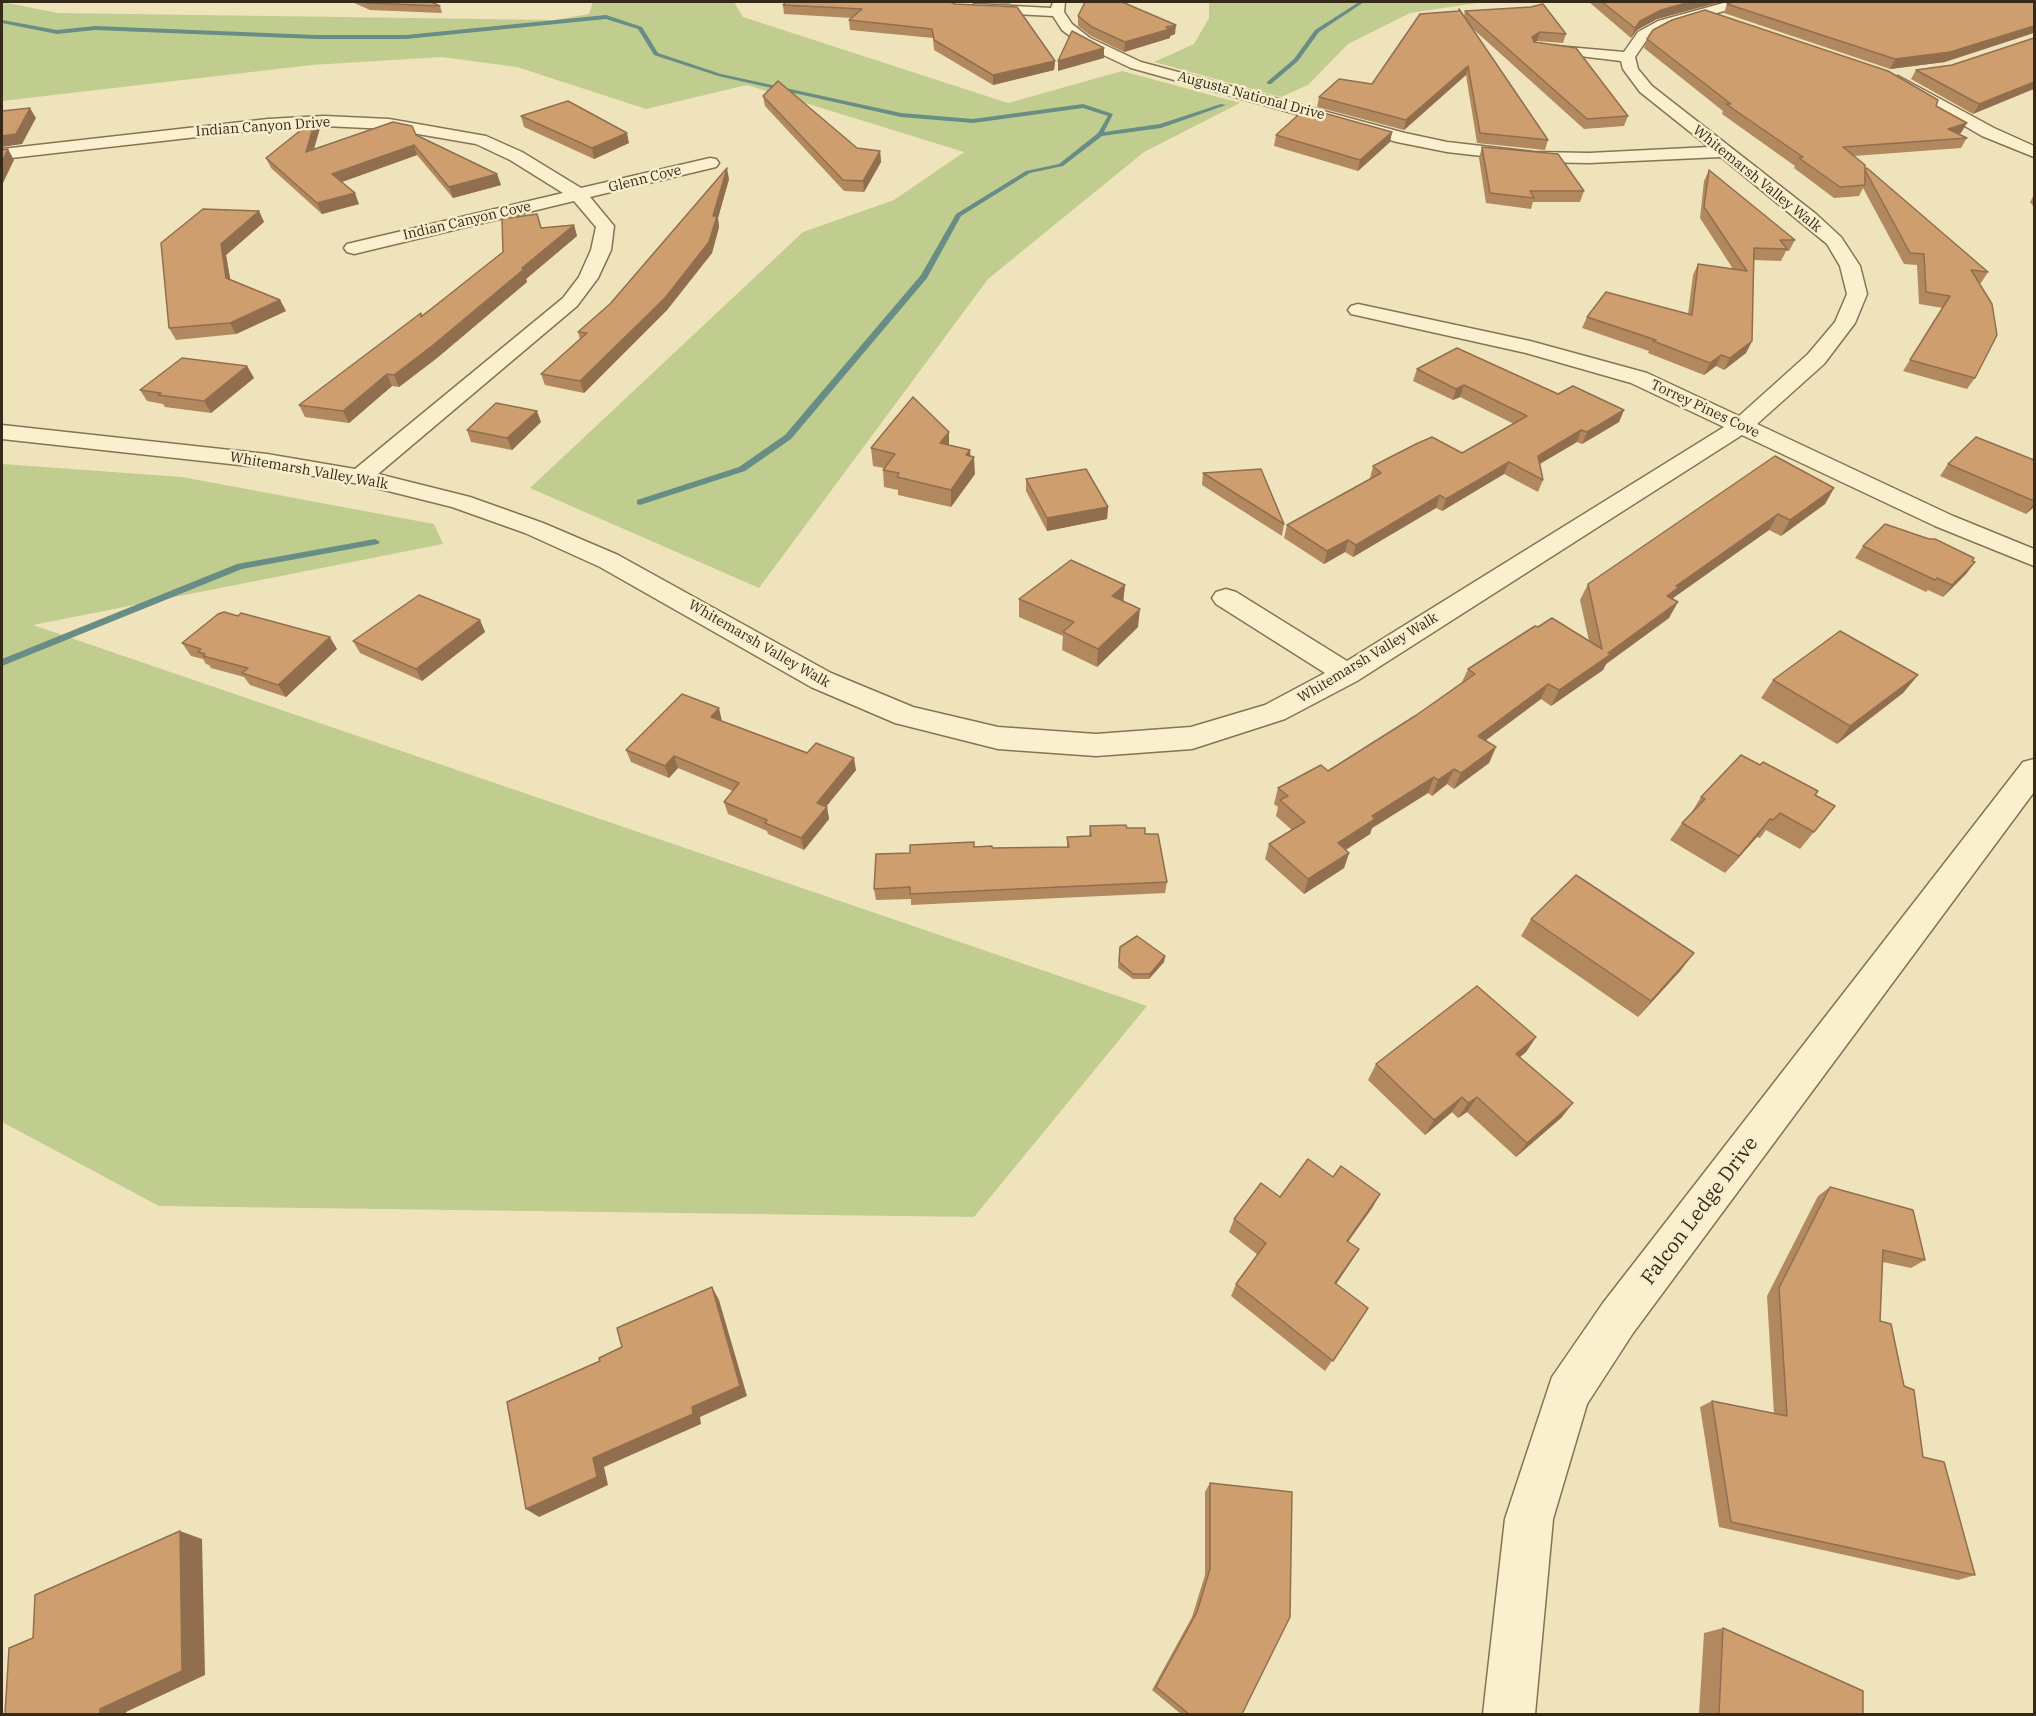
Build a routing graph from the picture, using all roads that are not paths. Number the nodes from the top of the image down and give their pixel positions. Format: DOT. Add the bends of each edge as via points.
graph roads {
  1 [pos="955,7"];
  2 [pos="1058,7"];
  3 [pos="1736,12"];
  4 [pos="1538,47"];
  5 [pos="1628,57"];
  6 [pos="1912,72"];
  7 [pos="1722,152"];
  8 [pos="2034,152"];
  9 [pos="2,154"];
  10 [pos="710,162"];
  11 [pos="579,195"];
  12 [pos="354,248"];
  13 [pos="1358,310"];
  14 [pos="1742,426"];
  15 [pos="2,432"];
  16 [pos="360,477"];
  17 [pos="2034,558"];
  18 [pos="1226,598"];
  19 [pos="1347,674"];
  20 [pos="2034,770"];
  21 [pos="1509,1714"];
  1 -- 2 [label="street"];
  2 -- 7 [label="street, Augusta National Drive" via="1067,27 1085,41 1136,65 1402,138 1534,157"];
  3 -- 5 [label="street" via="1701,12 1664,24 1643,35"];
  4 -- 5 [label="street"];
  5 -- 7 [label="street, Whitemarsh Valley Walk" via="1631,69 1646,89"];
  6 -- 8 [label="street" via="1885,74 1988,132"];
  7 -- 14 [label="street, Whitemarsh Valley Walk" via="1834,241 1850,266 1857,294 1845,323 1816,358"];
  9 -- 11 [label="street, Indian Canyon Drive" via="268,124 389,124 480,140 516,156"];
  10 -- 11 [label="street, Glenn Cove"];
  11 -- 12 [label="street, Indian Canyon Cove"];
  11 -- 16 [label="street, Indian Canyon Drive" via="604,226 601,250 588,278 570,302"];
  13 -- 14 [label="street, Torrey Pines Cove" via="1580,360 1639,378"];
  14 -- 17 [label="street, Torrey Pines Cove" via="1944,521"];
  14 -- 19 [label="street, Whitemarsh Valley Walk"];
  15 -- 16 [label="street, Whitemarsh Valley Walk" via="267,461"];
  16 -- 19 [label="street, Whitemarsh Valley Walk" via="461,502 534,528 609,561 820,680 906,716 998,738 1096,745 1192,738 1275,712"];
  18 -- 19 [label="street"];
  20 -- 21 [label="street, Falcon Ledge Drive" via="1618,1318 1568,1393 1529,1519"];
}
